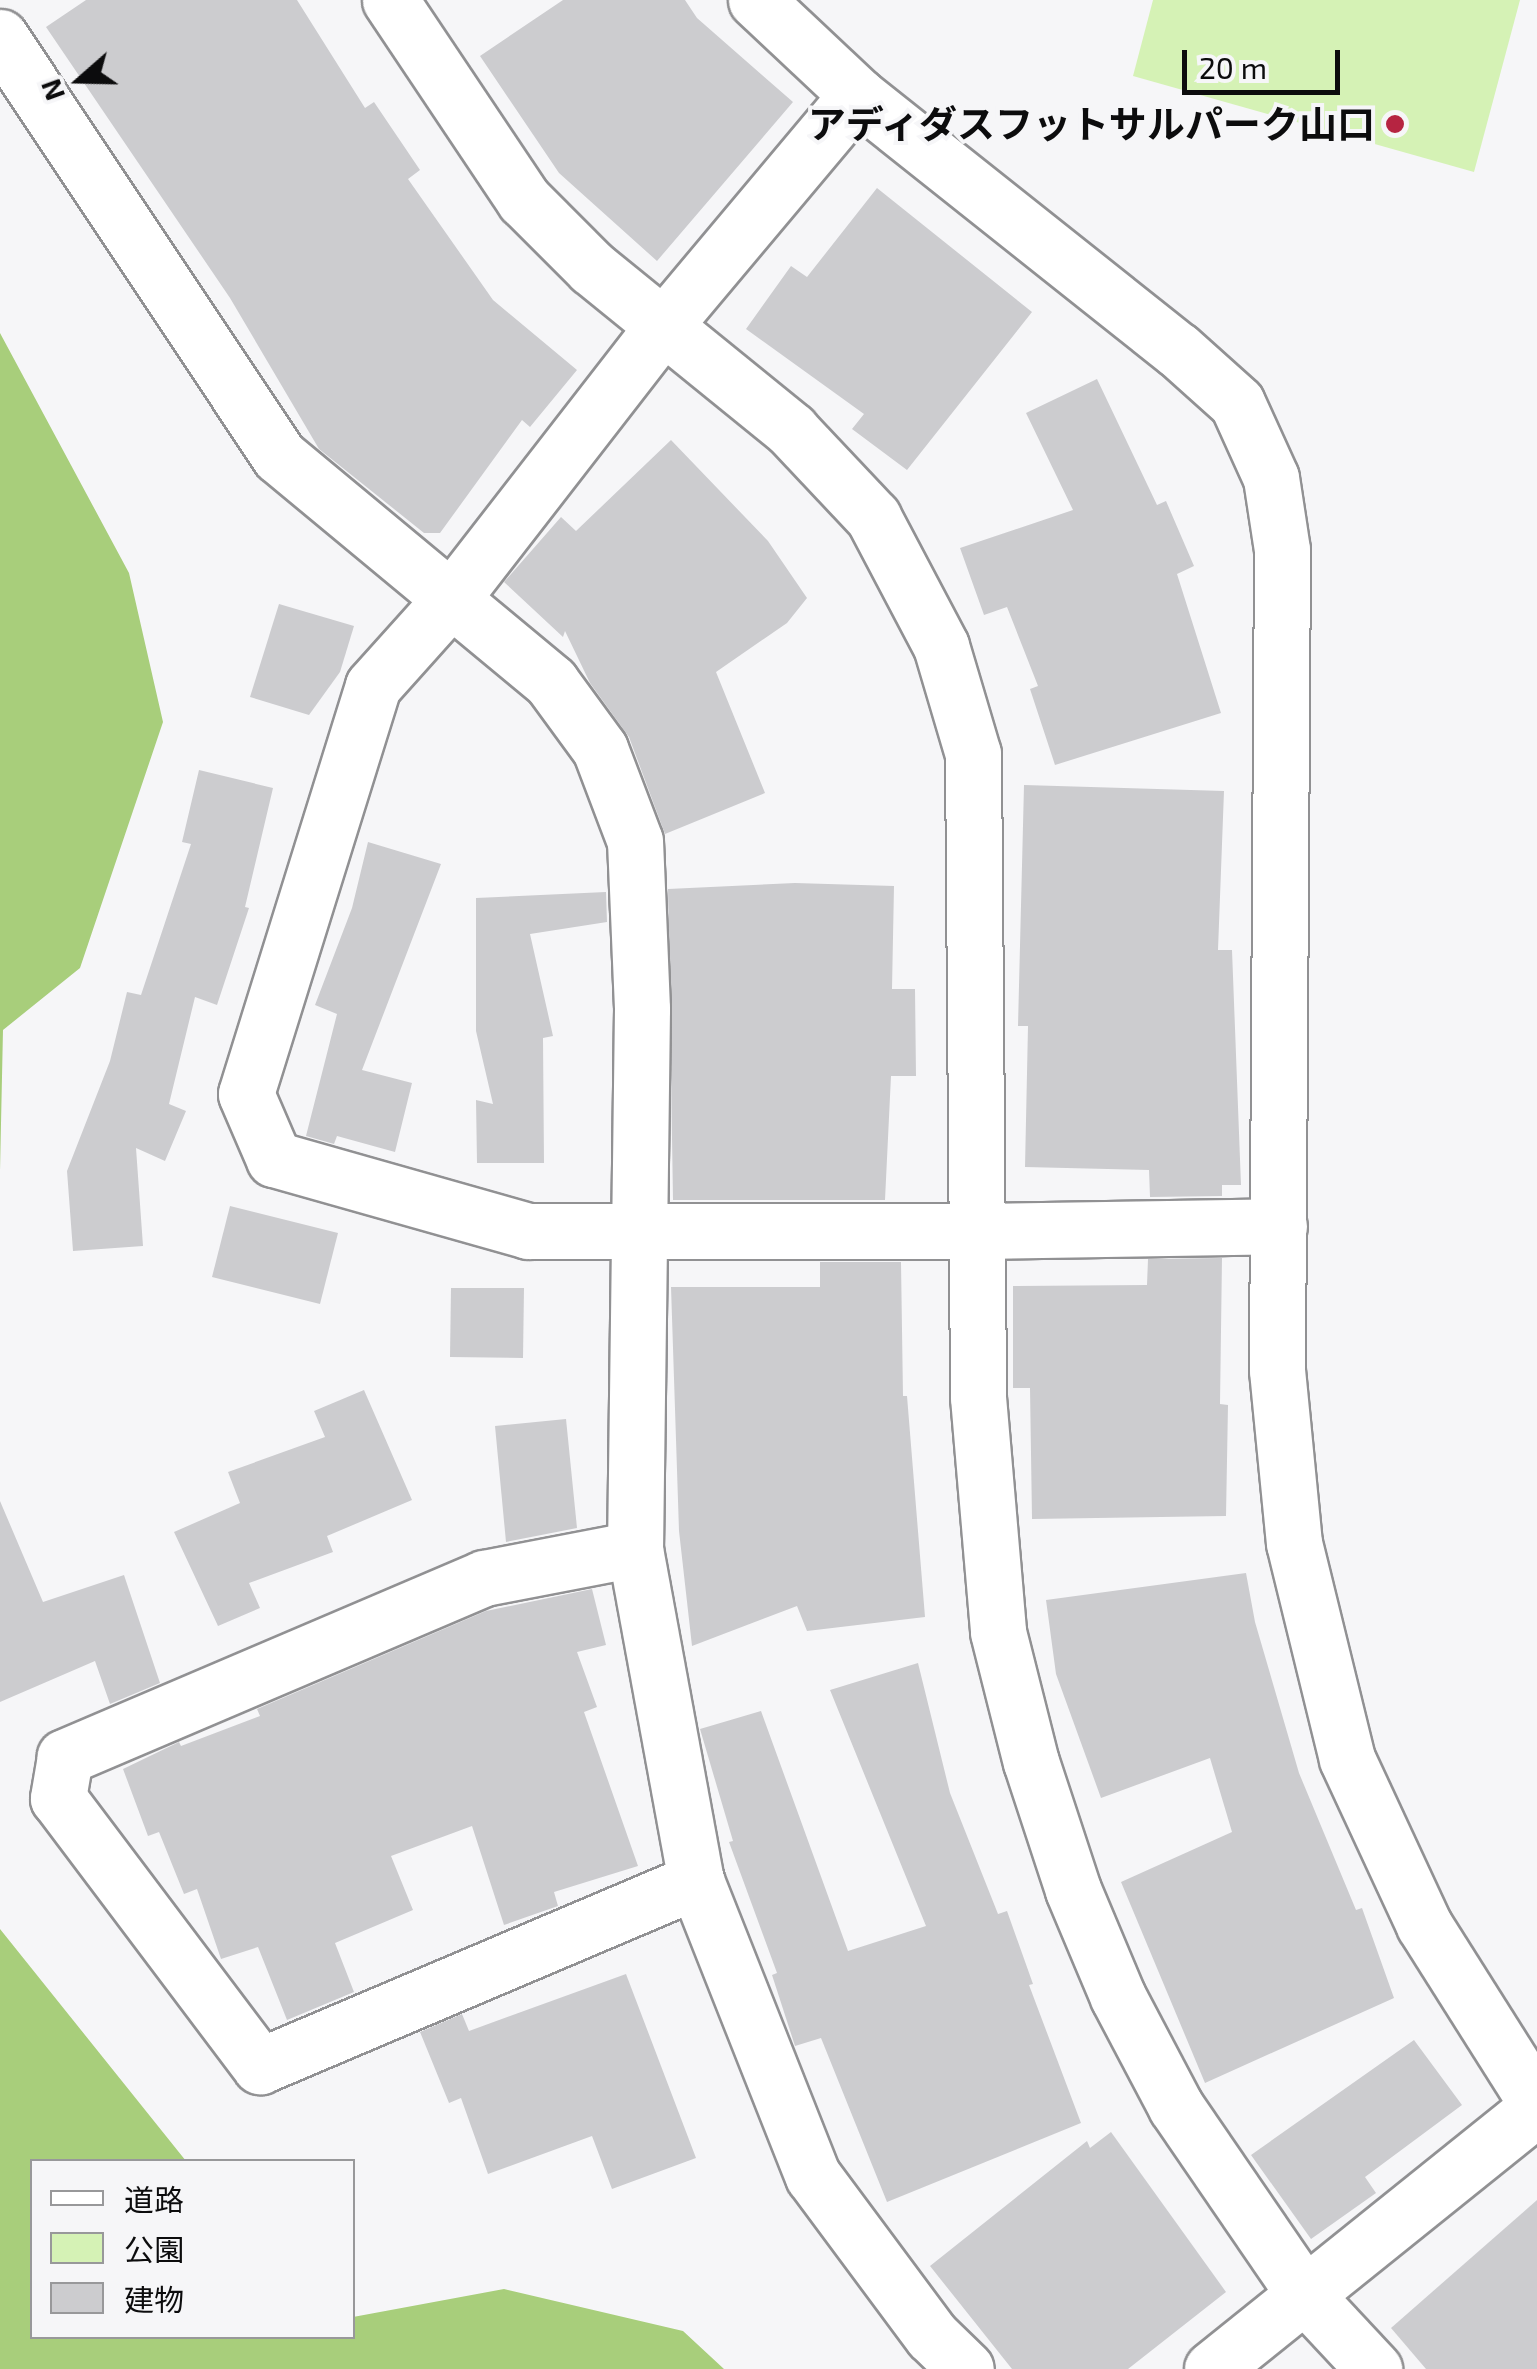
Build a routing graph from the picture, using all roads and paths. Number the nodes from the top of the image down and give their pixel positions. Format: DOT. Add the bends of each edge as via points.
graph roads {
  1 [pos="390,0"];
  2 [pos="756,0"];
  3 [pos="0,37"];
  4 [pos="858,94"];
  5 [pos="663,326"];
  6 [pos="451,600"];
  7 [pos="1279,1226"];
  8 [pos="636,1232"];
  9 [pos="976,1232"];
  10 [pos="635,1548"];
  11 [pos="696,1881"];
  12 [pos="1537,2106"];
  13 [pos="1304,2294"];
  14 [pos="966,2369"];
  15 [pos="1212,2369"];
  16 [pos="1374,2369"];
  1 -- 5 [label="street" via="524,200"];
  2 -- 4 [label="street"];
  3 -- 6 [label="street" via="279,456"];
  4 -- 5 [label="street"];
  4 -- 7 [label="street" via="1237,403 1271,478 1282,550"];
  5 -- 6 [label="street"];
  5 -- 9 [label="street" via="791,430 872,518 941,646 972,754"];
  6 -- 8 [label="street" via="552,682 600,749 635,841 642,1009"];
  6 -- 8 [label="street" via="373,686 246,1094 274,1159 528,1231"];
  7 -- 9 [label="street"];
  7 -- 12 [label="street" via="1277,1370 1294,1542 1347,1759 1424,1925"];
  8 -- 9 [label="street"];
  8 -- 10 [label="street"];
  9 -- 13 [label="street" via="978,1397 998,1632 1031,1762 1073,1890 1118,1997 1176,2107"];
  10 -- 11 [label="street"];
  10 -- 11 [label="street" via="484,1578 65,1758 58,1798 260,2066"];
  11 -- 14 [label="street" via="813,2176 932,2336"];
  12 -- 13 [label="street"];
  13 -- 15 [label="street"];
  13 -- 16 [label="street"];
}
